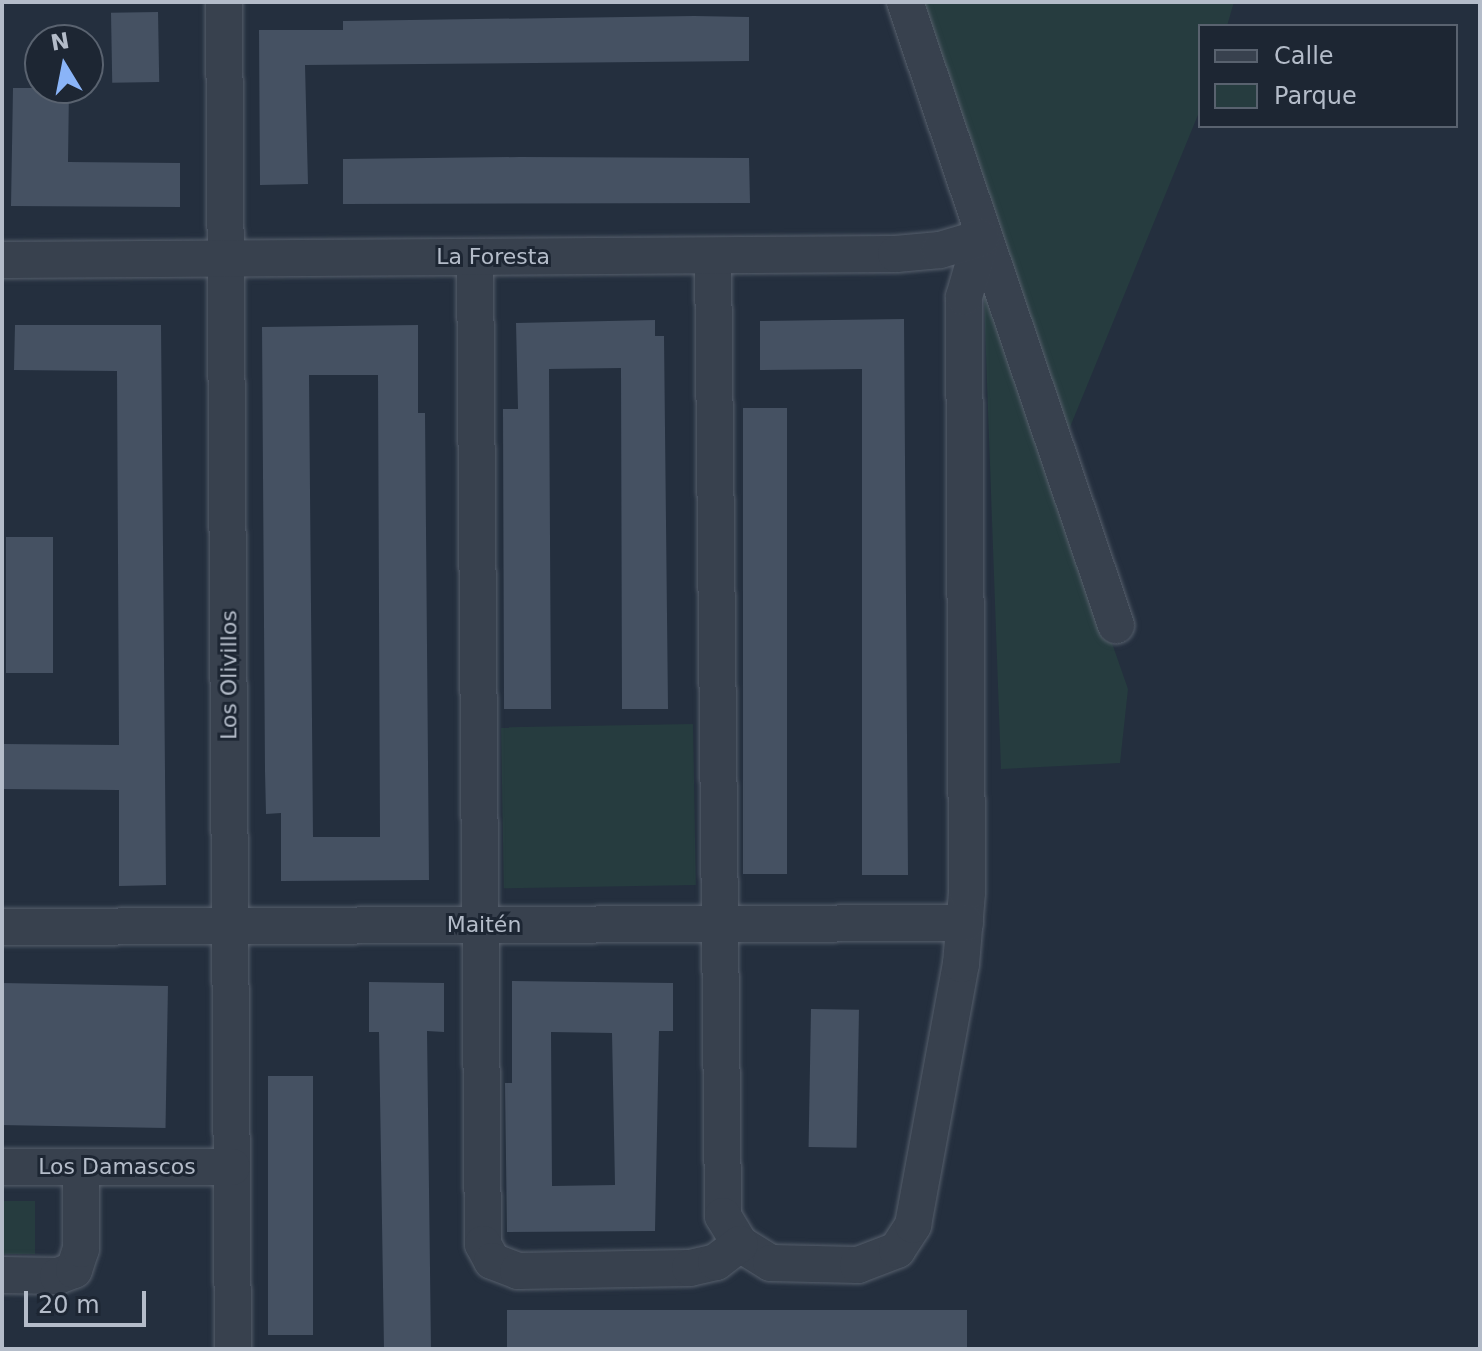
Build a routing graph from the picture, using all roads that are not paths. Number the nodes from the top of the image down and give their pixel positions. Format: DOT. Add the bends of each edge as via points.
graph roads {
  1 [pos="224,2"];
  2 [pos="905,2"];
  3 [pos="981,238"];
  4 [pos="713,256"];
  5 [pos="475,257"];
  6 [pos="226,258"];
  7 [pos="2,260"];
  8 [pos="1116,625"];
  9 [pos="965,923"];
  10 [pos="719,924"];
  11 [pos="480,925"];
  12 [pos="230,926"];
  13 [pos="2,927"];
  14 [pos="2,1167"];
  15 [pos="81,1167"];
  16 [pos="232,1167"];
  17 [pos="740,1244"];
  18 [pos="2,1275"];
  19 [pos="233,1349"];
  1 -- 6 [label="street, Los Olivillos"];
  2 -- 3 [label="street"];
  3 -- 4 [label="street, La Foresta" via="919,253"];
  3 -- 8 [label="street"];
  3 -- 9 [label="street" via="964,297"];
  4 -- 5 [label="street, La Foresta"];
  4 -- 10 [label="street"];
  5 -- 6 [label="street, La Foresta"];
  5 -- 11 [label="street"];
  6 -- 7 [label="street, La Foresta"];
  6 -- 12 [label="street, Los Olivillos"];
  9 -- 10 [label="street, Maitén"];
  9 -- 17 [label="street" via="918,1208 907,1238 886,1259 858,1265 771,1263"];
  10 -- 11 [label="street, Maitén"];
  10 -- 17 [label="street" via="721,1199 723,1216"];
  11 -- 12 [label="street, Maitén"];
  11 -- 17 [label="street" via="482,1234 492,1261 518,1271 690,1268 716,1262"];
  12 -- 13 [label="street, Maitén"];
  12 -- 16 [label="street, Los Olivillos"];
  14 -- 15 [label="street, Los Damascos"];
  15 -- 16 [label="street, Los Damascos"];
  15 -- 18 [label="street" via="81,1249 74,1270 58,1276"];
  16 -- 19 [label="street, Los Olivillos"];
}
